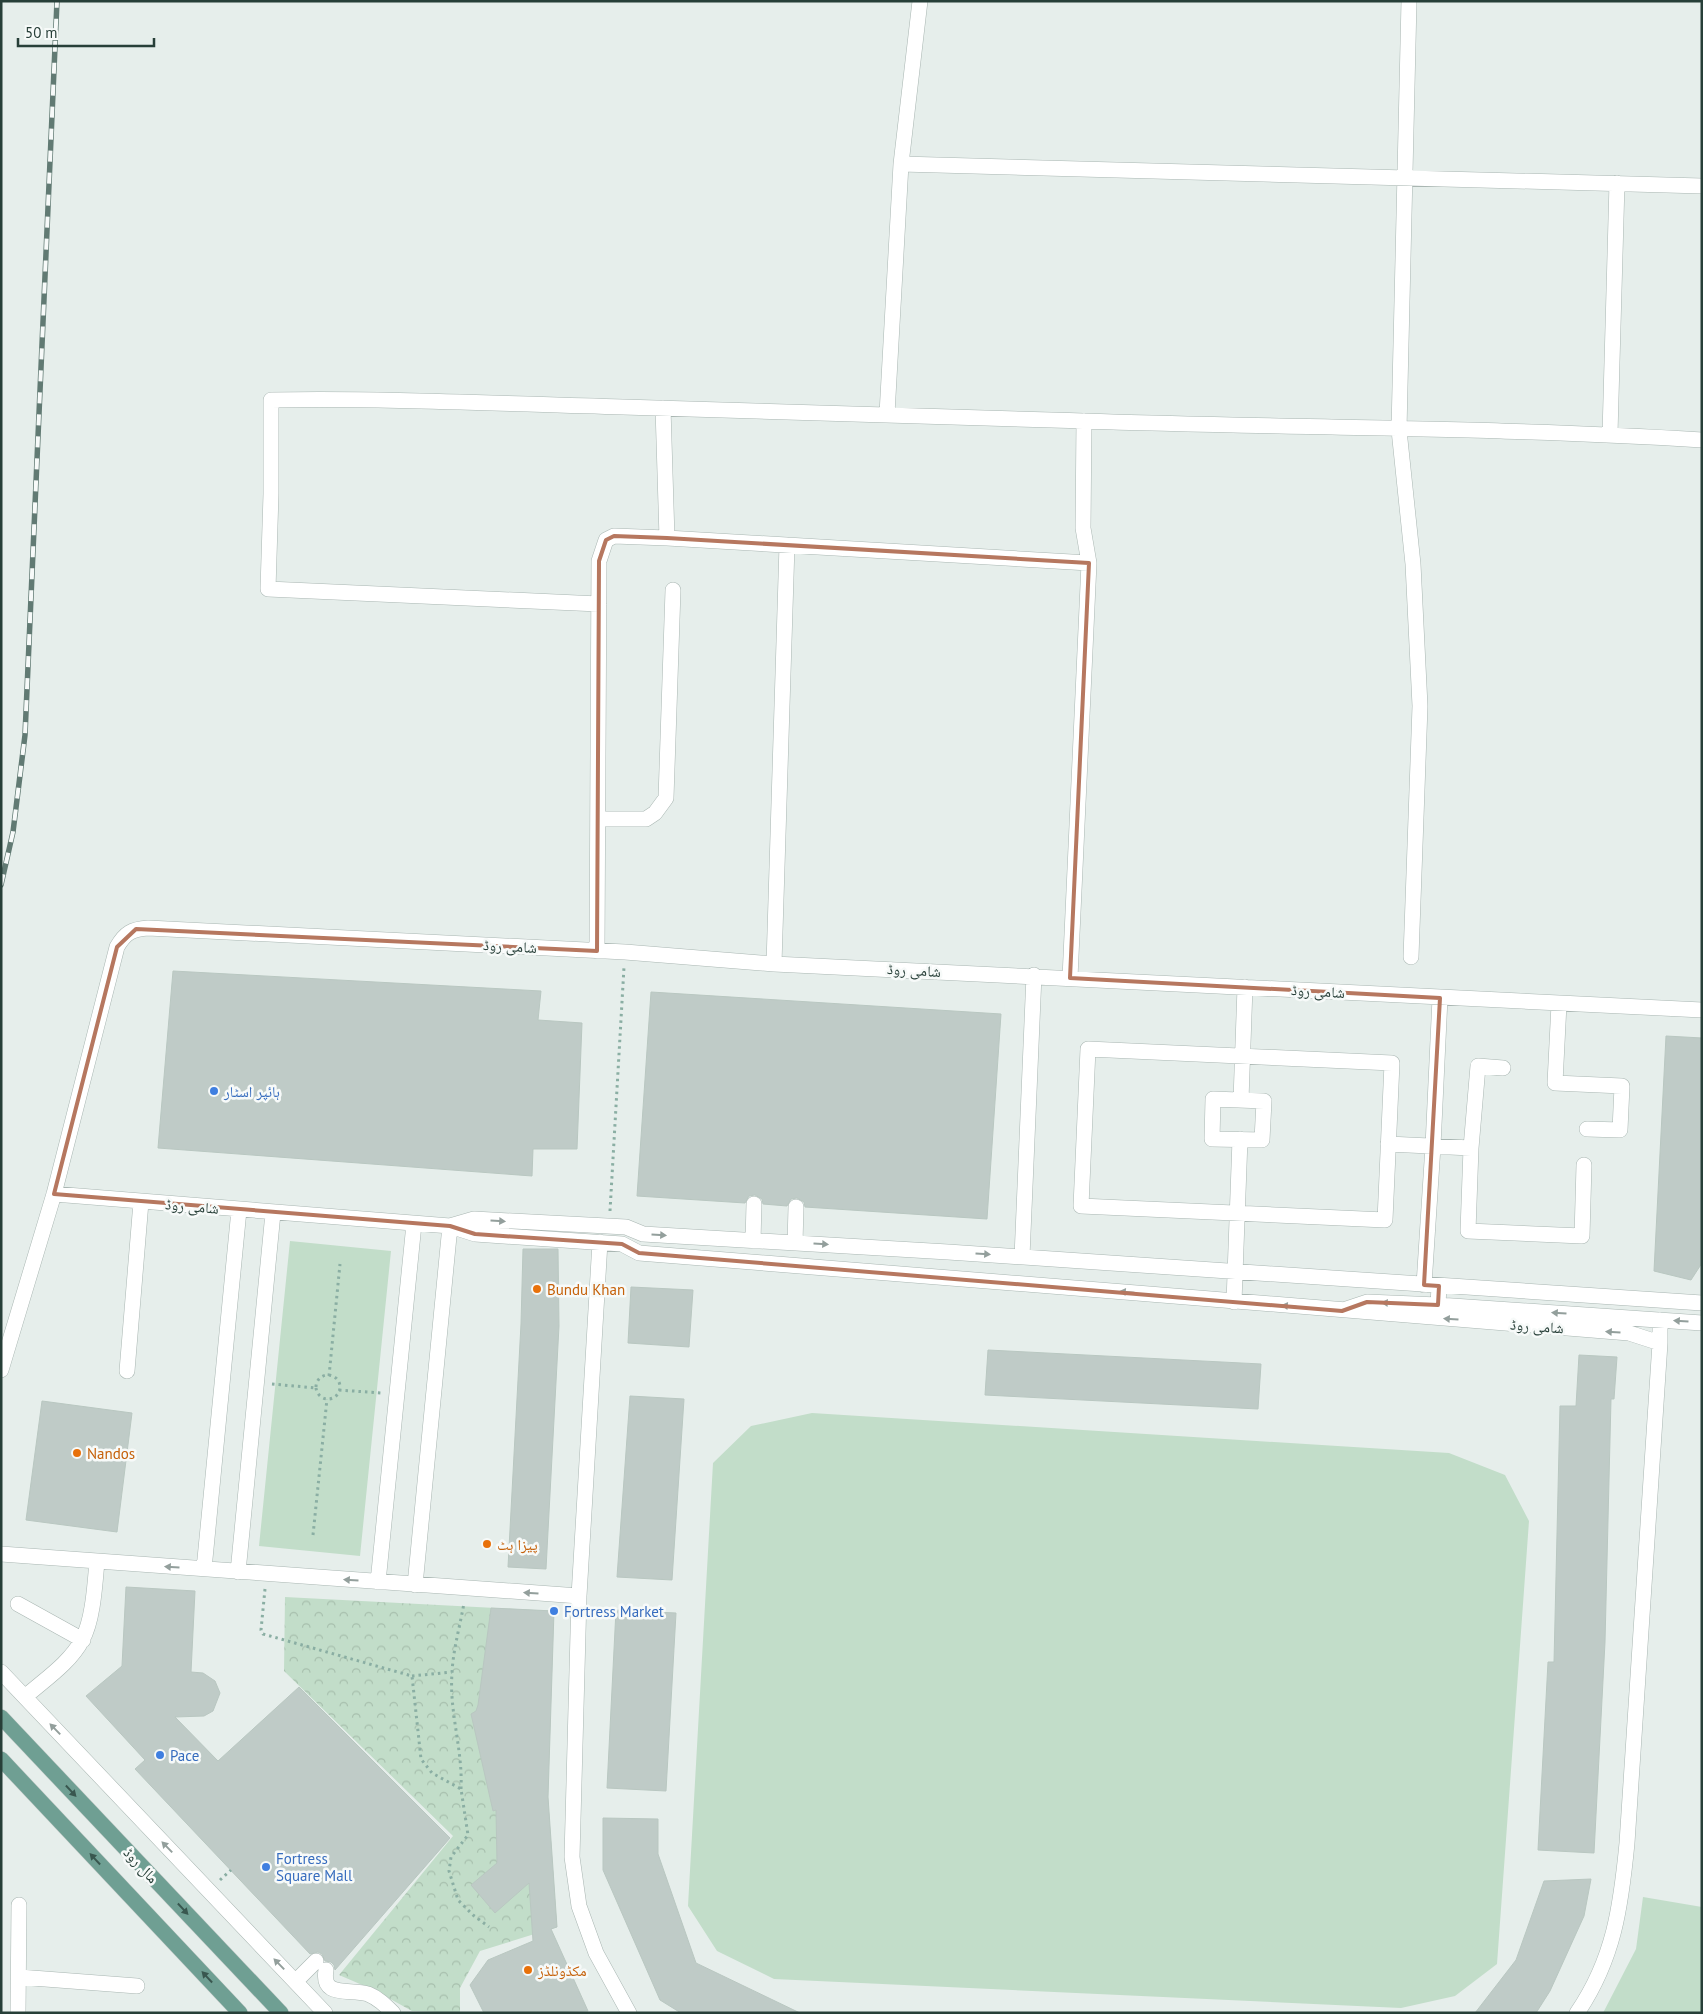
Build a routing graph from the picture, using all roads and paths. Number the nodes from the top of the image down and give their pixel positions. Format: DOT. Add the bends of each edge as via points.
graph roads {
  1 [pos="920,1"];
  2 [pos="1409,1"];
  3 [pos="901,164"];
  4 [pos="1404,178"];
  5 [pos="1617,183"];
  6 [pos="1702,186"];
  7 [pos="663,408"];
  8 [pos="887,414"];
  9 [pos="1084,421"];
  10 [pos="1399,430"];
  11 [pos="1610,434"];
  12 [pos="1702,440"];
  13 [pos="667,538"];
  14 [pos="787,545"];
  15 [pos="1089,563"];
  16 [pos="672,590"];
  17 [pos="599,604"];
  18 [pos="598,819"];
  19 [pos="597,950"];
  20 [pos="625,952"];
  21 [pos="1411,957"];
  22 [pos="774,964"];
  23 [pos="1034,975"];
  24 [pos="1070,978"];
  25 [pos="1245,987"];
  26 [pos="1440,998"];
  27 [pos="1559,1004"];
  28 [pos="1702,1010"];
  29 [pos="1242,1056"];
  30 [pos="1503,1068"];
  31 [pos="1241,1100"];
  32 [pos="1587,1129"];
  33 [pos="1240,1139"];
  34 [pos="1388,1144"];
  35 [pos="1433,1146"];
  36 [pos="1471,1148"];
  37 [pos="1584,1165"];
  38 [pos="54,1194"];
  39 [pos="141,1202"];
  40 [pos="754,1204"];
  41 [pos="796,1207"];
  42 [pos="239,1210"];
  43 [pos="273,1213"];
  44 [pos="1238,1213"];
  45 [pos="414,1224"];
  46 [pos="450,1226"];
  47 [pos="609,1226"];
  48 [pos="753,1240"];
  49 [pos="600,1242"];
  50 [pos="795,1243"];
  51 [pos="948,1252"];
  52 [pos="1022,1257"];
  53 [pos="340,1264"];
  54 [pos="1235,1272"];
  55 [pos="947,1276"];
  56 [pos="1431,1285"];
  57 [pos="1234,1302"];
  58 [pos="1702,1303"];
  59 [pos="1438,1305"];
  60 [pos="1342,1311"];
  61 [pos="1660,1320"];
  62 [pos="1702,1323"];
  63 [pos="1660,1344"];
  64 [pos="1,1370"];
  65 [pos="127,1371"];
  66 [pos="329,1376"];
  67 [pos="256,1382"];
  68 [pos="316,1388"];
  69 [pos="339,1390"];
  70 [pos="396,1395"];
  71 [pos="327,1399"];
  72 [pos="313,1535"];
  73 [pos="1,1554"];
  74 [pos="98,1561"];
  75 [pos="204,1569"];
  76 [pos="238,1572"];
  77 [pos="266,1574"];
  78 [pos="378,1582"];
  79 [pos="415,1585"];
  80 [pos="466,1588"];
  81 [pos="580,1596"];
  82 [pos="18,1604"];
  83 [pos="83,1640"];
  84 [pos="1,1672"];
  85 [pos="452,1672"];
  86 [pos="412,1676"];
  87 [pos="25,1697"];
  88 [pos="1,1717"];
  89 [pos="1,1759"];
  90 [pos="462,1789"];
  91 [pos="20,1905"];
  92 [pos="490,1927"];
  93 [pos="19,1977"];
  94 [pos="296,1981"];
  95 [pos="137,1986"];
  96 [pos="18,2013"];
  97 [pos="240,2013"];
  98 [pos="282,2013"];
  99 [pos="325,2013"];
  100 [pos="393,2013"];
  101 [pos="629,2013"];
  102 [pos="1577,2013"];
  1 -- 3 [label="street"];
  2 -- 4 [label="street"];
  3 -- 4 [label="street"];
  3 -- 8 [label="street"];
  4 -- 5 [label="street"];
  4 -- 10 [label="street"];
  5 -- 6 [label="street"];
  5 -- 11 [label="street"];
  7 -- 8 [label="street"];
  7 -- 13 [label="street"];
  7 -- 17 [label="street" via="346,399 271,400 268,589"];
  8 -- 9 [label="street"];
  9 -- 10 [label="street"];
  9 -- 15 [label="street" via="1084,528"];
  10 -- 11 [label="street"];
  10 -- 21 [label="street" via="1413,564 1420,706"];
  11 -- 12 [label="street"];
  13 -- 14 [label="street"];
  13 -- 17 [label="street" via="614,536 606,540 599,561"];
  14 -- 15 [label="street"];
  14 -- 22 [label="street"];
  15 -- 24 [label="street"];
  16 -- 18 [label="street" via="666,798 646,819"];
  17 -- 18 [label="street"];
  18 -- 19 [label="street"];
  19 -- 20 [label="street, شامی روڈ"];
  19 -- 38 [label="street, شامی روڈ" via="136,929 122,938 117,947"];
  20 -- 22 [label="street, شامی روڈ"];
  20 -- 47 [label="path"];
  22 -- 23 [label="street, شامی روڈ"];
  23 -- 24 [label="street, شامی روڈ"];
  23 -- 52 [label="street"];
  24 -- 25 [label="street, شامی روڈ"];
  25 -- 26 [label="street, شامی روڈ"];
  25 -- 29 [label="street"];
  26 -- 27 [label="street, شامی روڈ"];
  26 -- 35 [label="street"];
  27 -- 28 [label="street, شامی روڈ"];
  27 -- 32 [label="street" via="1555,1083 1622,1086 1620,1130"];
  29 -- 31 [label="street"];
  29 -- 34 [label="street" via="1392,1063"];
  29 -- 44 [label="street" via="1088,1049 1081,1206"];
  30 -- 36 [label="street" via="1478,1066"];
  31 -- 33 [label="street" via="1264,1101 1262,1140"];
  31 -- 33 [label="street" via="1213,1099 1212,1138"];
  33 -- 44 [label="street"];
  34 -- 35 [label="street"];
  34 -- 44 [label="street" via="1385,1220"];
  35 -- 36 [label="street"];
  35 -- 56 [label="street"];
  36 -- 37 [label="street" via="1468,1232 1582,1236"];
  38 -- 39 [label="street, شامی روڈ"];
  38 -- 64 [label="street"];
  39 -- 42 [label="street, شامی روڈ"];
  39 -- 65 [label="street"];
  40 -- 48 [label="street"];
  41 -- 50 [label="street"];
  42 -- 43 [label="street, شامی روڈ"];
  42 -- 75 [label="street"];
  43 -- 45 [label="street, شامی روڈ"];
  43 -- 67 [label="street"];
  44 -- 54 [label="street"];
  45 -- 46 [label="street, شامی روڈ"];
  45 -- 70 [label="street"];
  46 -- 47 [label="street, شامی روڈ, one-way" via="474,1219"];
  46 -- 49 [label="street, شامی روڈ" via="475,1234"];
  46 -- 79 [label="street"];
  47 -- 48 [label="street, شامی روڈ, one-way" via="626,1227 643,1234"];
  48 -- 50 [label="street, شامی روڈ"];
  49 -- 55 [label="street, شامی روڈ" via="622,1244 639,1253"];
  49 -- 81 [label="street"];
  50 -- 51 [label="street, شامی روڈ, one-way"];
  51 -- 52 [label="street, شامی روڈ, one-way"];
  51 -- 55 [label="street"];
  52 -- 54 [label="street, شامی روڈ"];
  53 -- 66 [label="path"];
  54 -- 56 [label="street, شامی روڈ"];
  54 -- 57 [label="street"];
  57 -- 55 [label="street, شامی روڈ, one-way"];
  56 -- 58 [label="street, شامی روڈ"];
  56 -- 59 [label="street"];
  60 -- 57 [label="street, شامی روڈ, one-way"];
  59 -- 60 [label="street, شامی روڈ, one-way" via="1367,1302"];
  61 -- 59 [label="street, شامی روڈ, one-way"];
  63 -- 60 [label="street, شامی روڈ, one-way" via="1630,1333"];
  62 -- 61 [label="street, شامی روڈ, one-way"];
  61 -- 63 [label="street"];
  63 -- 102 [label="street" via="1621,1903 1599,1974"];
  66 -- 68 [label="path" via="319,1379"];
  66 -- 69 [label="path" via="338,1381"];
  67 -- 68 [label="path"];
  67 -- 76 [label="street"];
  68 -- 71 [label="path" via="320,1397"];
  69 -- 70 [label="path"];
  69 -- 71 [label="path" via="334,1398"];
  70 -- 78 [label="street"];
  71 -- 72 [label="path"];
  73 -- 74 [label="street"];
  75 -- 74 [label="street, one-way"];
  74 -- 83 [label="street" via="93,1605"];
  75 -- 76 [label="street"];
  76 -- 77 [label="street"];
  78 -- 77 [label="street, one-way"];
  77 -- 86 [label="path" via="263,1634"];
  78 -- 79 [label="street"];
  79 -- 80 [label="street"];
  81 -- 80 [label="street, one-way"];
  80 -- 85 [label="path"];
  81 -- 101 [label="street" via="572,1856 579,1906 596,1953"];
  82 -- 83 [label="street"];
  83 -- 87 [label="street" via="62,1665"];
  84 -- 87 [label="street"];
  85 -- 86 [label="path"];
  85 -- 90 [label="path"];
  86 -- 90 [label="path" via="420,1759 432,1773"];
  94 -- 87 [label="street, one-way"];
  88 -- 98 [label="main road, مال روڈ, one-way"];
  97 -- 89 [label="main road, مال روڈ, one-way"];
  90 -- 92 [label="path" via="468,1835 451,1856 449,1871 458,1900"];
  91 -- 93 [label="street"];
  93 -- 95 [label="street"];
  93 -- 96 [label="street"];
  94 -- 99 [label="street"];
  94 -- 100 [label="street" via="321,1966 328,1987 336,1991 368,1994"];
}
